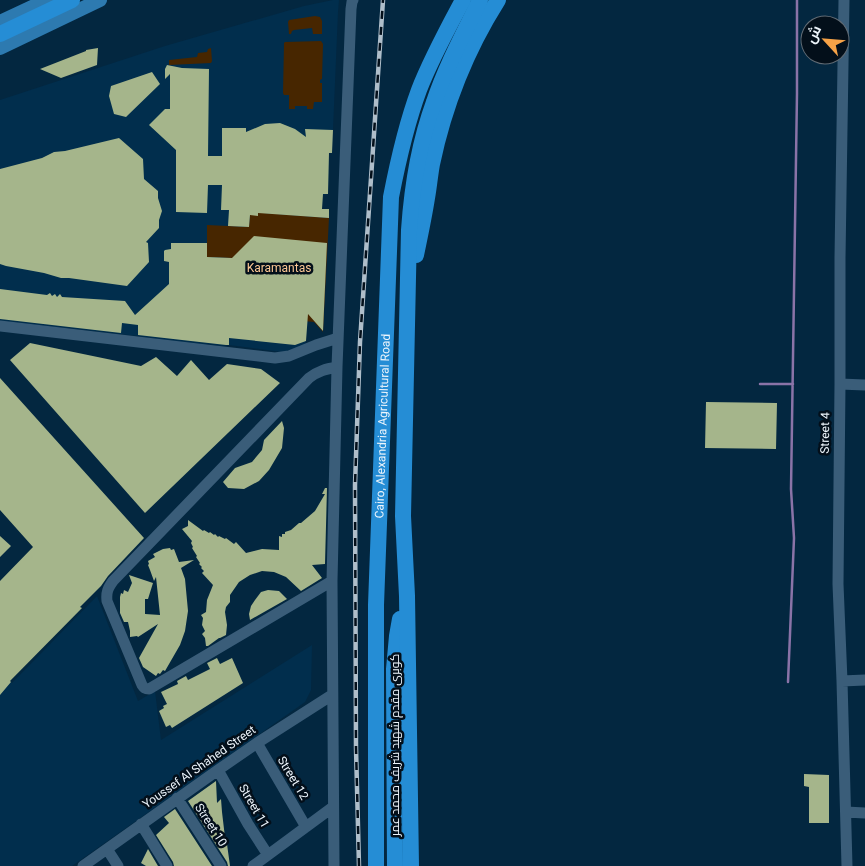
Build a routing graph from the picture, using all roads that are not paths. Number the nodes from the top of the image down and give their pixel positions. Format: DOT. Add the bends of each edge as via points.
graph roads {
  1 [pos="47,0"];
  2 [pos="72,0"];
  3 [pos="100,0"];
  4 [pos="462,0"];
  5 [pos="480,0"];
  6 [pos="498,0"];
  7 [pos="844,0"];
  8 [pos="352,1"];
  9 [pos="33,4"];
  10 [pos="0,22"];
  11 [pos="0,34"];
  12 [pos="0,48"];
  13 [pos="408,288"];
  14 [pos="0,326"];
  15 [pos="0,333"];
  16 [pos="338,341"];
  17 [pos="133,344"];
  18 [pos="337,367"];
  19 [pos="840,384"];
  20 [pos="865,385"];
  21 [pos="332,581"];
  22 [pos="407,596"];
  23 [pos="865,680"];
  24 [pos="842,681"];
  25 [pos="332,695"];
  26 [pos="257,743"];
  27 [pos="218,770"];
  28 [pos="177,798"];
  29 [pos="333,807"];
  30 [pos="846,812"];
  31 [pos="865,813"];
  32 [pos="141,824"];
  33 [pos="306,827"];
  34 [pos="107,849"];
  35 [pos="268,855"];
  36 [pos="83,866"];
  37 [pos="118,866"];
  38 [pos="168,866"];
  39 [pos="221,866"];
  40 [pos="253,866"];
  41 [pos="334,866"];
  42 [pos="376,866"];
  43 [pos="395,866"];
  44 [pos="411,866"];
  45 [pos="847,866"];
  1 -- 9 [label="main road"];
  2 -- 11 [label="highway"];
  3 -- 12 [label="main road"];
  4 -- 42 [label="highway, Cairo, Alexandria Agricultural Road" via="438,47 412,111 391,197 376,605"];
  5 -- 13 [label="highway, Cairo, Alexandria Agricultural Road" via="443,78 426,127 411,204"];
  6 -- 13 [label="highway" via="476,38 444,120"];
  7 -- 19 [label="street, Street 4"];
  8 -- 16 [label="street"];
  9 -- 10 [label="main road"];
  13 -- 22 [label="highway, Cairo, Alexandria Agricultural Road" via="403,516"];
  14 -- 17 [label="street"];
  15 -- 17 [label="street"];
  16 -- 17 [label="street" via="316,344 289,356 275,358"];
  16 -- 18 [label="street"];
  18 -- 21 [label="street"];
  18 -- 21 [label="street" via="309,378 113,581 106,594 146,689"];
  19 -- 20 [label="street"];
  19 -- 24 [label="street, Street 4" via="838,584"];
  21 -- 25 [label="street"];
  22 -- 43 [label="highway, كوبرى مقدم شهيد شريف محمد عمر" via="399,622 394,669"];
  22 -- 44 [label="highway, Cairo, Alexandria Agricultural Road"];
  23 -- 24 [label="street"];
  24 -- 30 [label="street, Street 4"];
  25 -- 26 [label="street, Youssef Al Shahed Street"];
  25 -- 29 [label="street"];
  26 -- 27 [label="street, Youssef Al Shahed Street"];
  26 -- 33 [label="street, Street 12"];
  27 -- 28 [label="street, Youssef Al Shahed Street"];
  27 -- 35 [label="street, Street 11"];
  28 -- 32 [label="street, Youssef Al Shahed Street"];
  28 -- 39 [label="street, Street 10"];
  29 -- 33 [label="street"];
  29 -- 41 [label="street"];
  30 -- 31 [label="street"];
  30 -- 45 [label="street, Street 4"];
  32 -- 34 [label="street, Youssef Al Shahed Street"];
  32 -- 38 [label="street"];
  33 -- 35 [label="street"];
  34 -- 36 [label="street, Youssef Al Shahed Street"];
  34 -- 37 [label="street"];
  35 -- 40 [label="street"];
}
